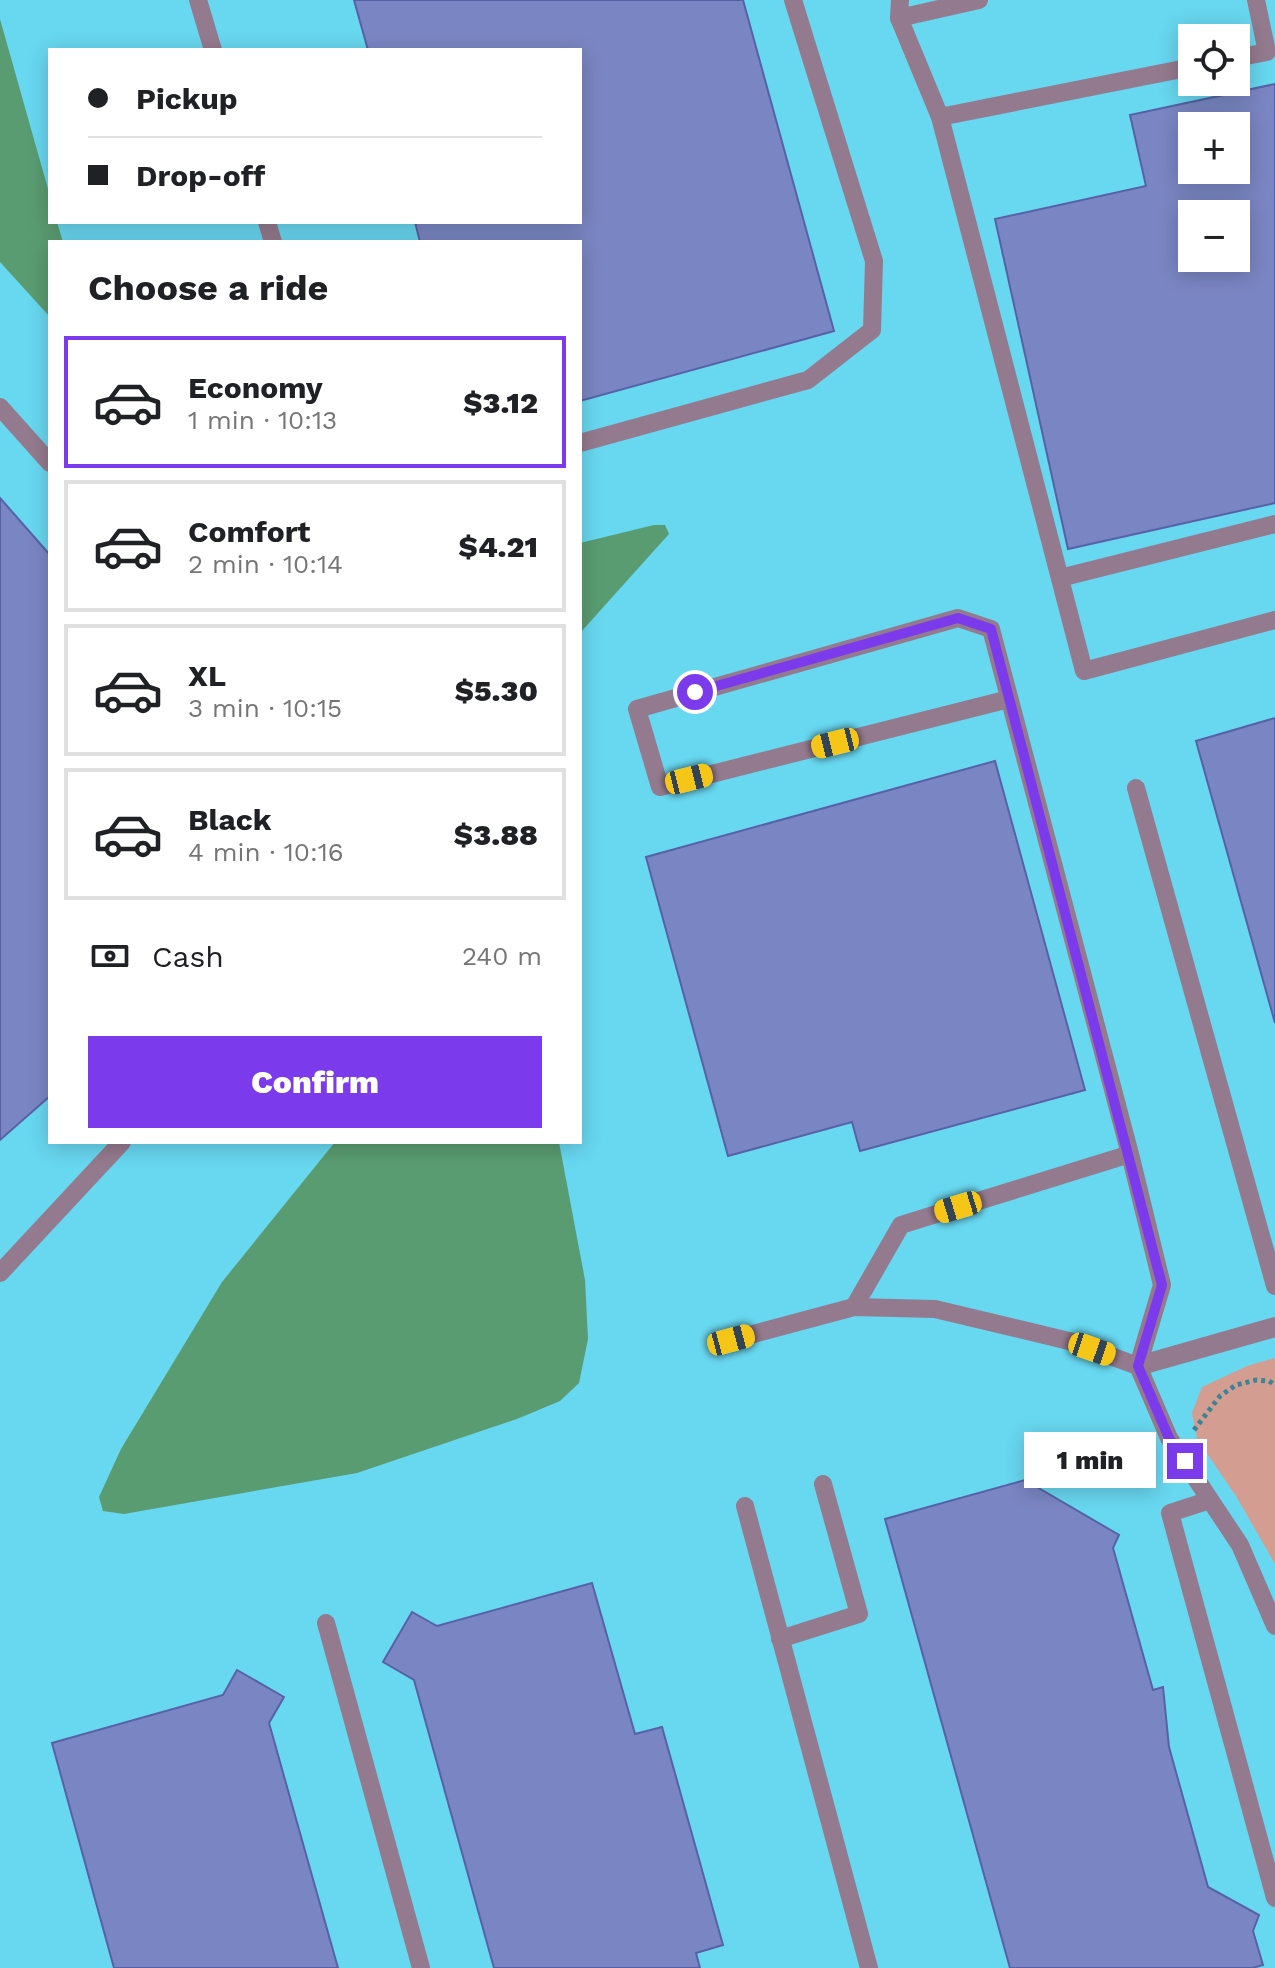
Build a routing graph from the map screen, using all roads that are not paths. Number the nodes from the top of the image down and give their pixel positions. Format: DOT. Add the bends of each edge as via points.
graph roads {
  1 [pos="198,0"];
  2 [pos="793,0"];
  3 [pos="979,0"];
  4 [pos="1256,0"];
  5 [pos="899,9"];
  6 [pos="212,48"];
  7 [pos="1250,55"];
  8 [pos="1178,70"];
  9 [pos="940,117"];
  10 [pos="0,407"];
  11 [pos="582,442"];
  12 [pos="48,461"];
  13 [pos="1275,524"];
  14 [pos="1060,578"];
  15 [pos="1275,620"];
  16 [pos="1009,699"];
  17 [pos="1136,788"];
  18 [pos="120,1144"];
  19 [pos="1130,1154"];
  20 [pos="0,1273"];
  21 [pos="1275,1286"];
  22 [pos="854,1307"];
  23 [pos="1275,1327"];
  24 [pos="731,1340"];
  25 [pos="1138,1366"];
  26 [pos="823,1484"];
  27 [pos="1210,1500"];
  28 [pos="745,1506"];
  29 [pos="326,1623"];
  30 [pos="1275,1626"];
  31 [pos="780,1639"];
  32 [pos="1275,1898"];
  33 [pos="421,1968"];
  34 [pos="869,1968"];
  1 -- 6 [label="lane"];
  2 -- 11 [label="lane" via="874,261 872,330 808,380"];
  3 -- 5 [label="lane"];
  4 -- 7 [label="lane" via="1267,52"];
  5 -- 9 [label="lane"];
  8 -- 9 [label="lane"];
  9 -- 14 [label="lane"];
  10 -- 12 [label="lane"];
  13 -- 14 [label="lane"];
  14 -- 15 [label="lane" via="1084,671"];
  16 -- 16 [label="lane" via="660,787 637,709 958,618 991,629"];
  16 -- 19 [label="lane"];
  17 -- 21 [label="lane"];
  18 -- 20 [label="lane"];
  19 -- 22 [label="lane" via="901,1225"];
  19 -- 25 [label="lane" via="1162,1285"];
  22 -- 24 [label="lane"];
  22 -- 25 [label="lane" via="935,1309 1069,1341"];
  23 -- 25 [label="street"];
  25 -- 27 [label="lane" via="1169,1438"];
  26 -- 31 [label="lane" via="859,1614"];
  27 -- 30 [label="lane" via="1240,1545"];
  27 -- 32 [label="lane" via="1170,1513"];
  28 -- 31 [label="lane"];
  29 -- 33 [label="lane"];
  31 -- 34 [label="lane"];
}
